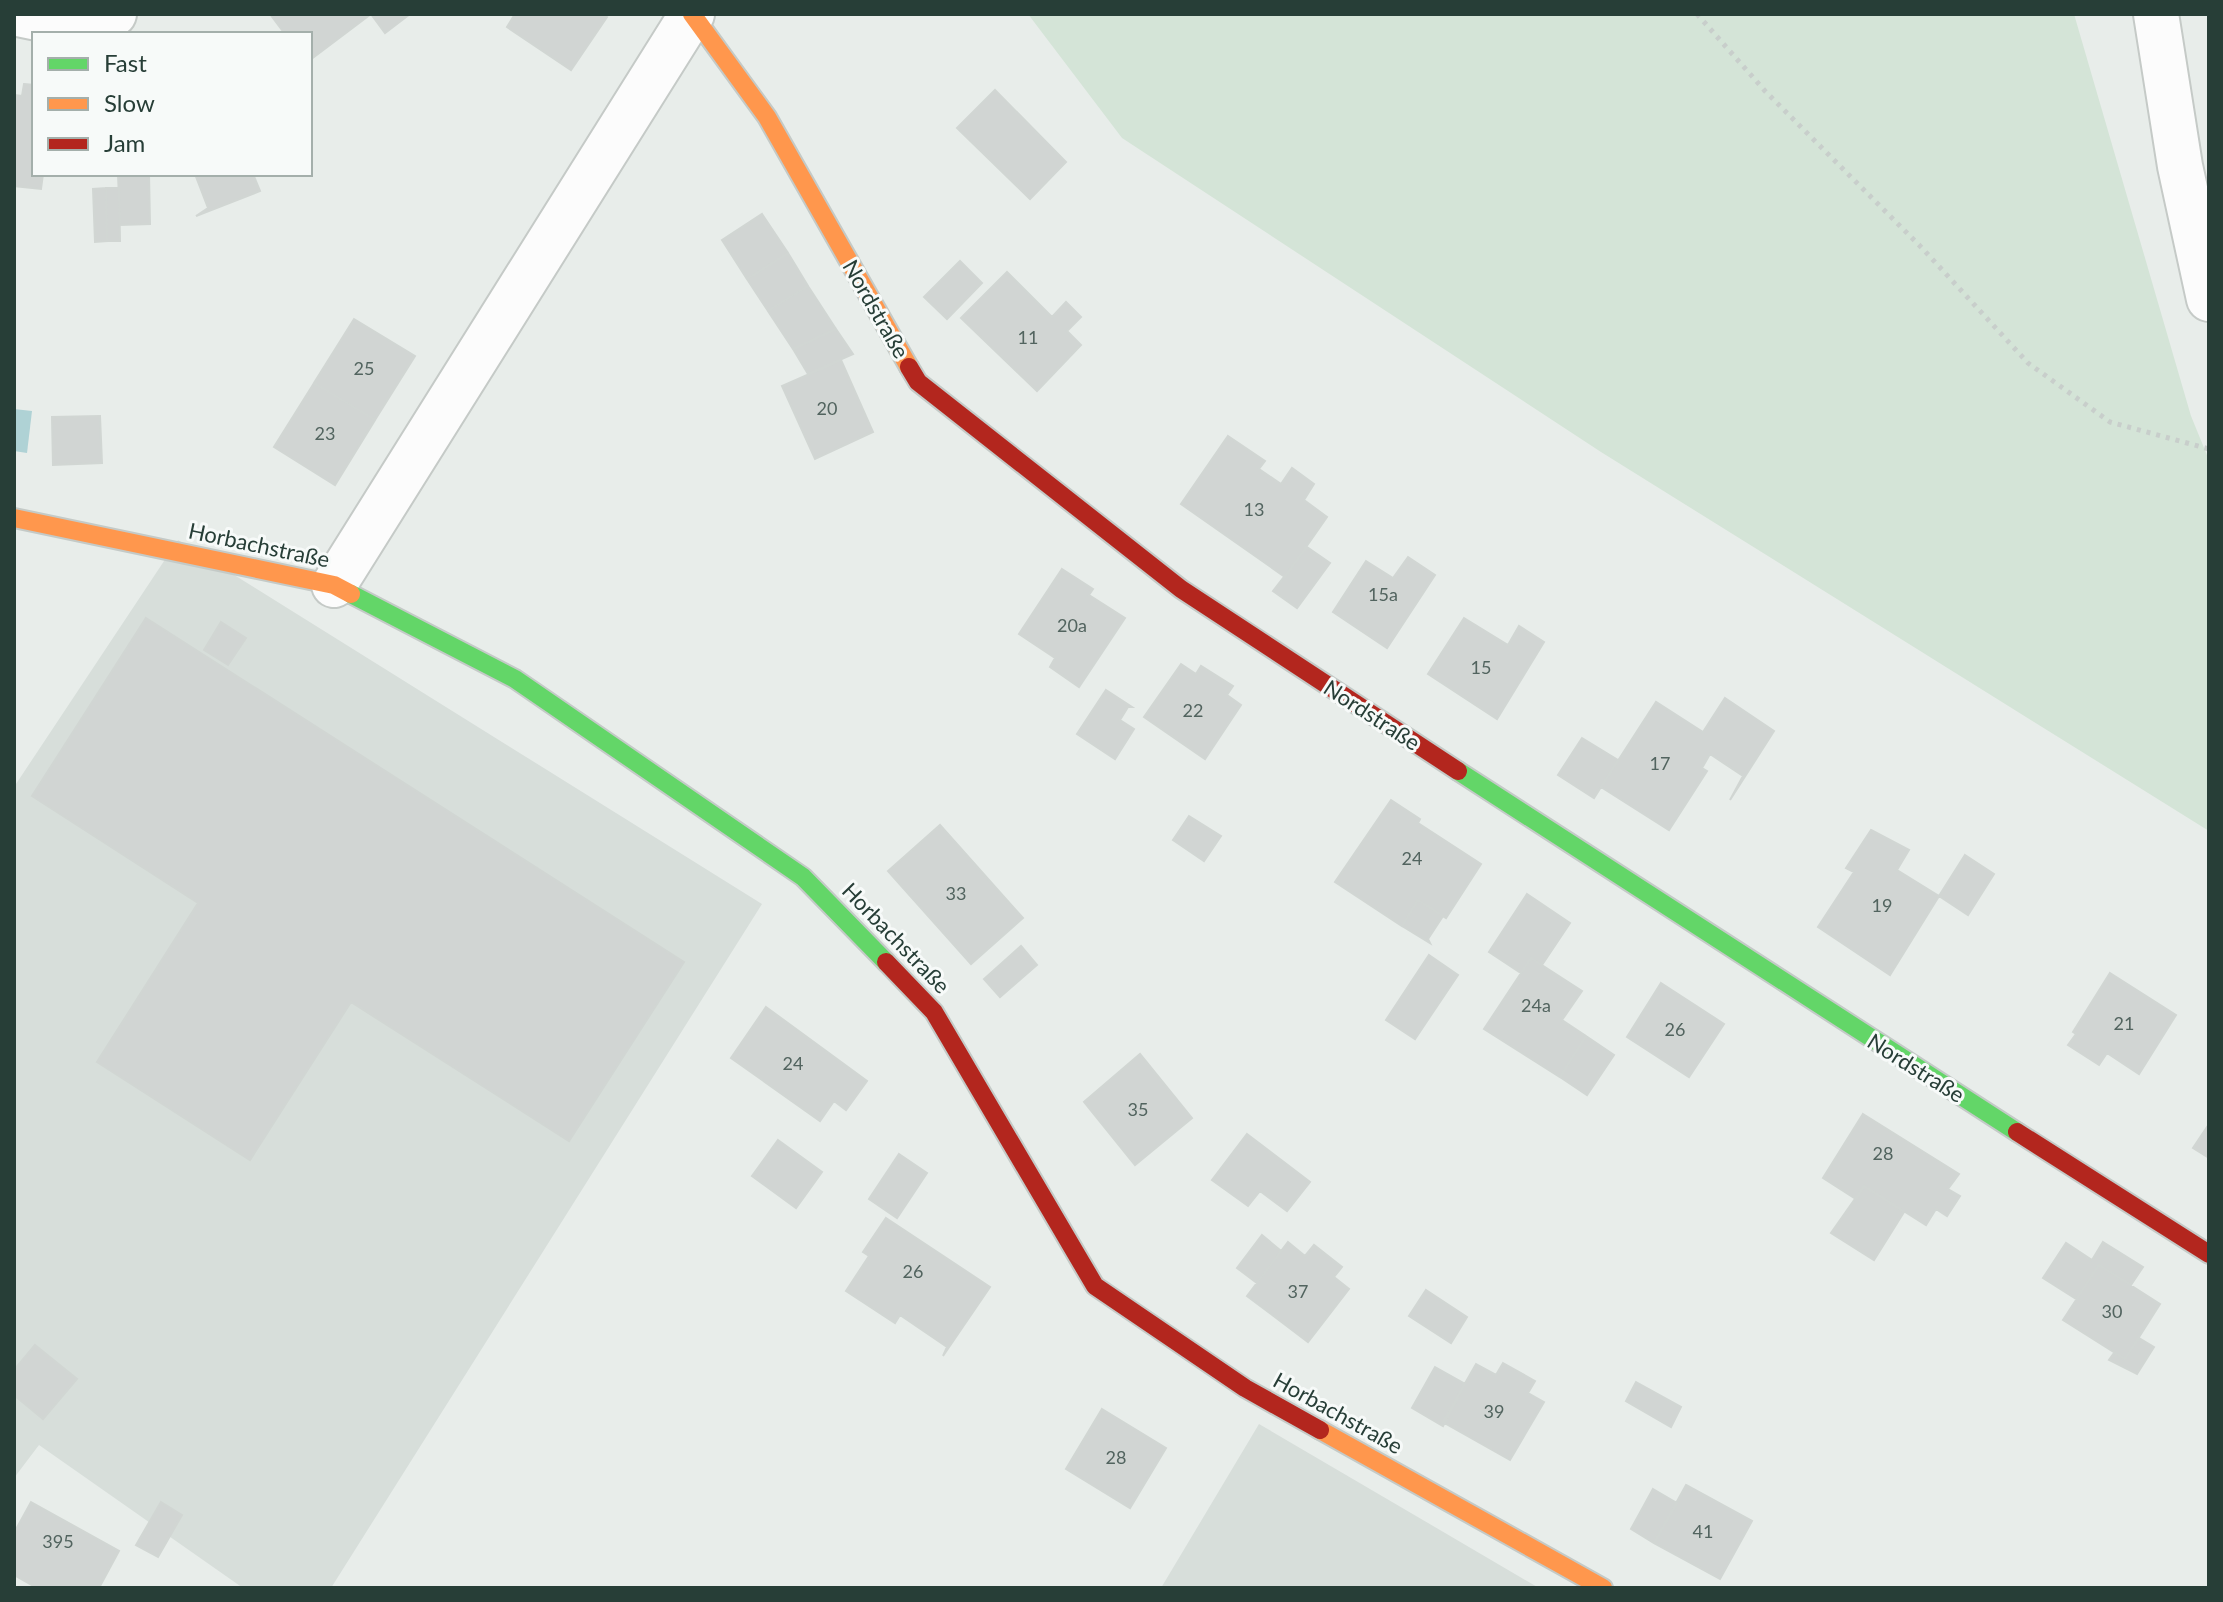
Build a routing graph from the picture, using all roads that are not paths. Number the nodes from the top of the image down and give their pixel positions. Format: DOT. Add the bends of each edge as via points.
graph roads {
  1 [pos="18,14"];
  2 [pos="114,14"];
  3 [pos="692,14"];
  4 [pos="2156,14"];
  5 [pos="2209,299"];
  6 [pos="14,518"];
  7 [pos="334,585"];
  8 [pos="2209,1254"];
  9 [pos="1603,1588"];
  1 -- 2 [label="street" via="66,24"];
  3 -- 7 [label="street"];
  3 -- 8 [label="street, Nordstraße" via="767,117 918,382 1181,589 1702,932"];
  4 -- 5 [label="street" via="2180,166"];
  6 -- 7 [label="street, Horbachstraße"];
  7 -- 9 [label="street, Horbachstraße" via="515,679 803,877 934,1012 1095,1286 1245,1388"];
}
